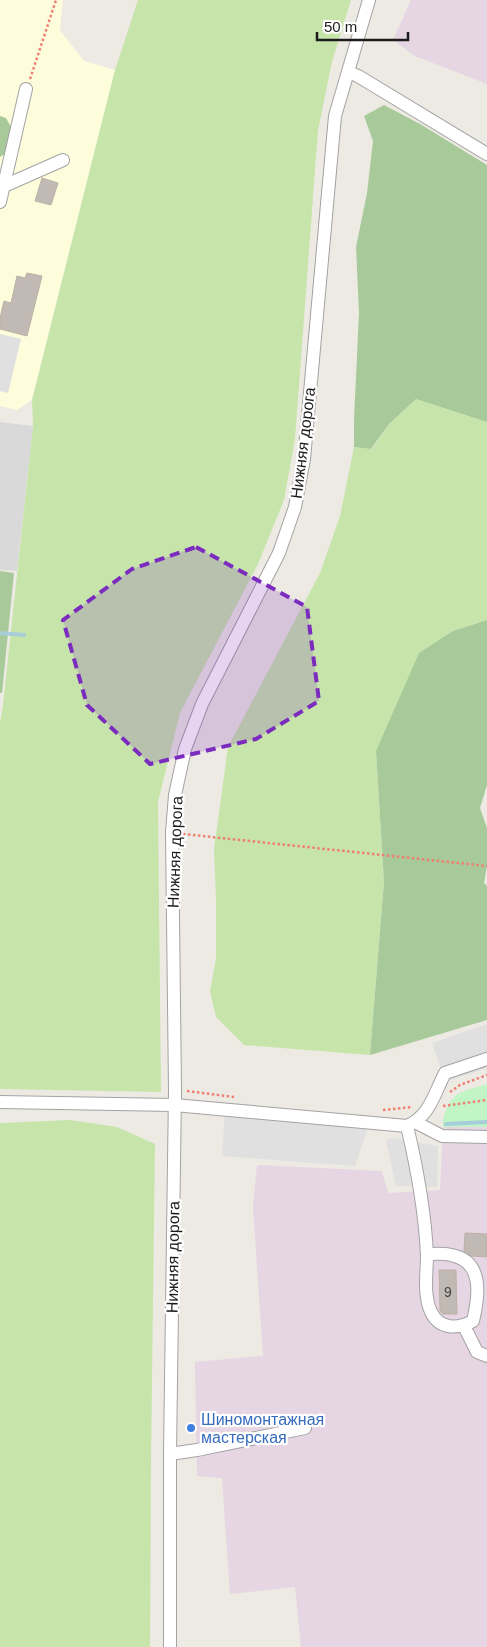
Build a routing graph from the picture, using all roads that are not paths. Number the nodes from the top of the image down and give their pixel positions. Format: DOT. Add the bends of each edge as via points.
graph roads {
  1 [pos="369,0"];
  2 [pos="348,72"];
  3 [pos="26,89"];
  4 [pos="487,154"];
  5 [pos="63,160"];
  6 [pos="4,186"];
  7 [pos="0,202"];
  8 [pos="487,1059"];
  9 [pos="0,1102"];
  10 [pos="174,1105"];
  11 [pos="411,1124"];
  12 [pos="487,1137"];
  13 [pos="426,1254"];
  14 [pos="464,1326"];
  15 [pos="487,1356"];
  16 [pos="305,1428"];
  17 [pos="170,1454"];
  18 [pos="170,1647"];
  1 -- 2 [label="street, Нижняя дорога"];
  2 -- 4 [label="street"];
  2 -- 10 [label="street, Нижняя дорога" via="335,116 304,460 296,507 279,553 202,704 185,749 175,795 172,832"];
  3 -- 6 [label="street"];
  5 -- 6 [label="street"];
  6 -- 7 [label="street"];
  8 -- 11 [label="street" via="445,1074 424,1115"];
  9 -- 10 [label="street"];
  10 -- 11 [label="street"];
  10 -- 17 [label="street, Нижняя дорога"];
  11 -- 12 [label="street" via="442,1136"];
  11 -- 13 [label="street"];
  13 -- 14 [label="street" via="426,1291 431,1311 438,1322 448,1327"];
  13 -- 14 [label="street" via="451,1255 471,1265 477,1276 473,1321"];
  14 -- 15 [label="street" via="477,1352"];
  16 -- 17 [label="street"];
  17 -- 18 [label="street, Нижняя дорога"];
}
